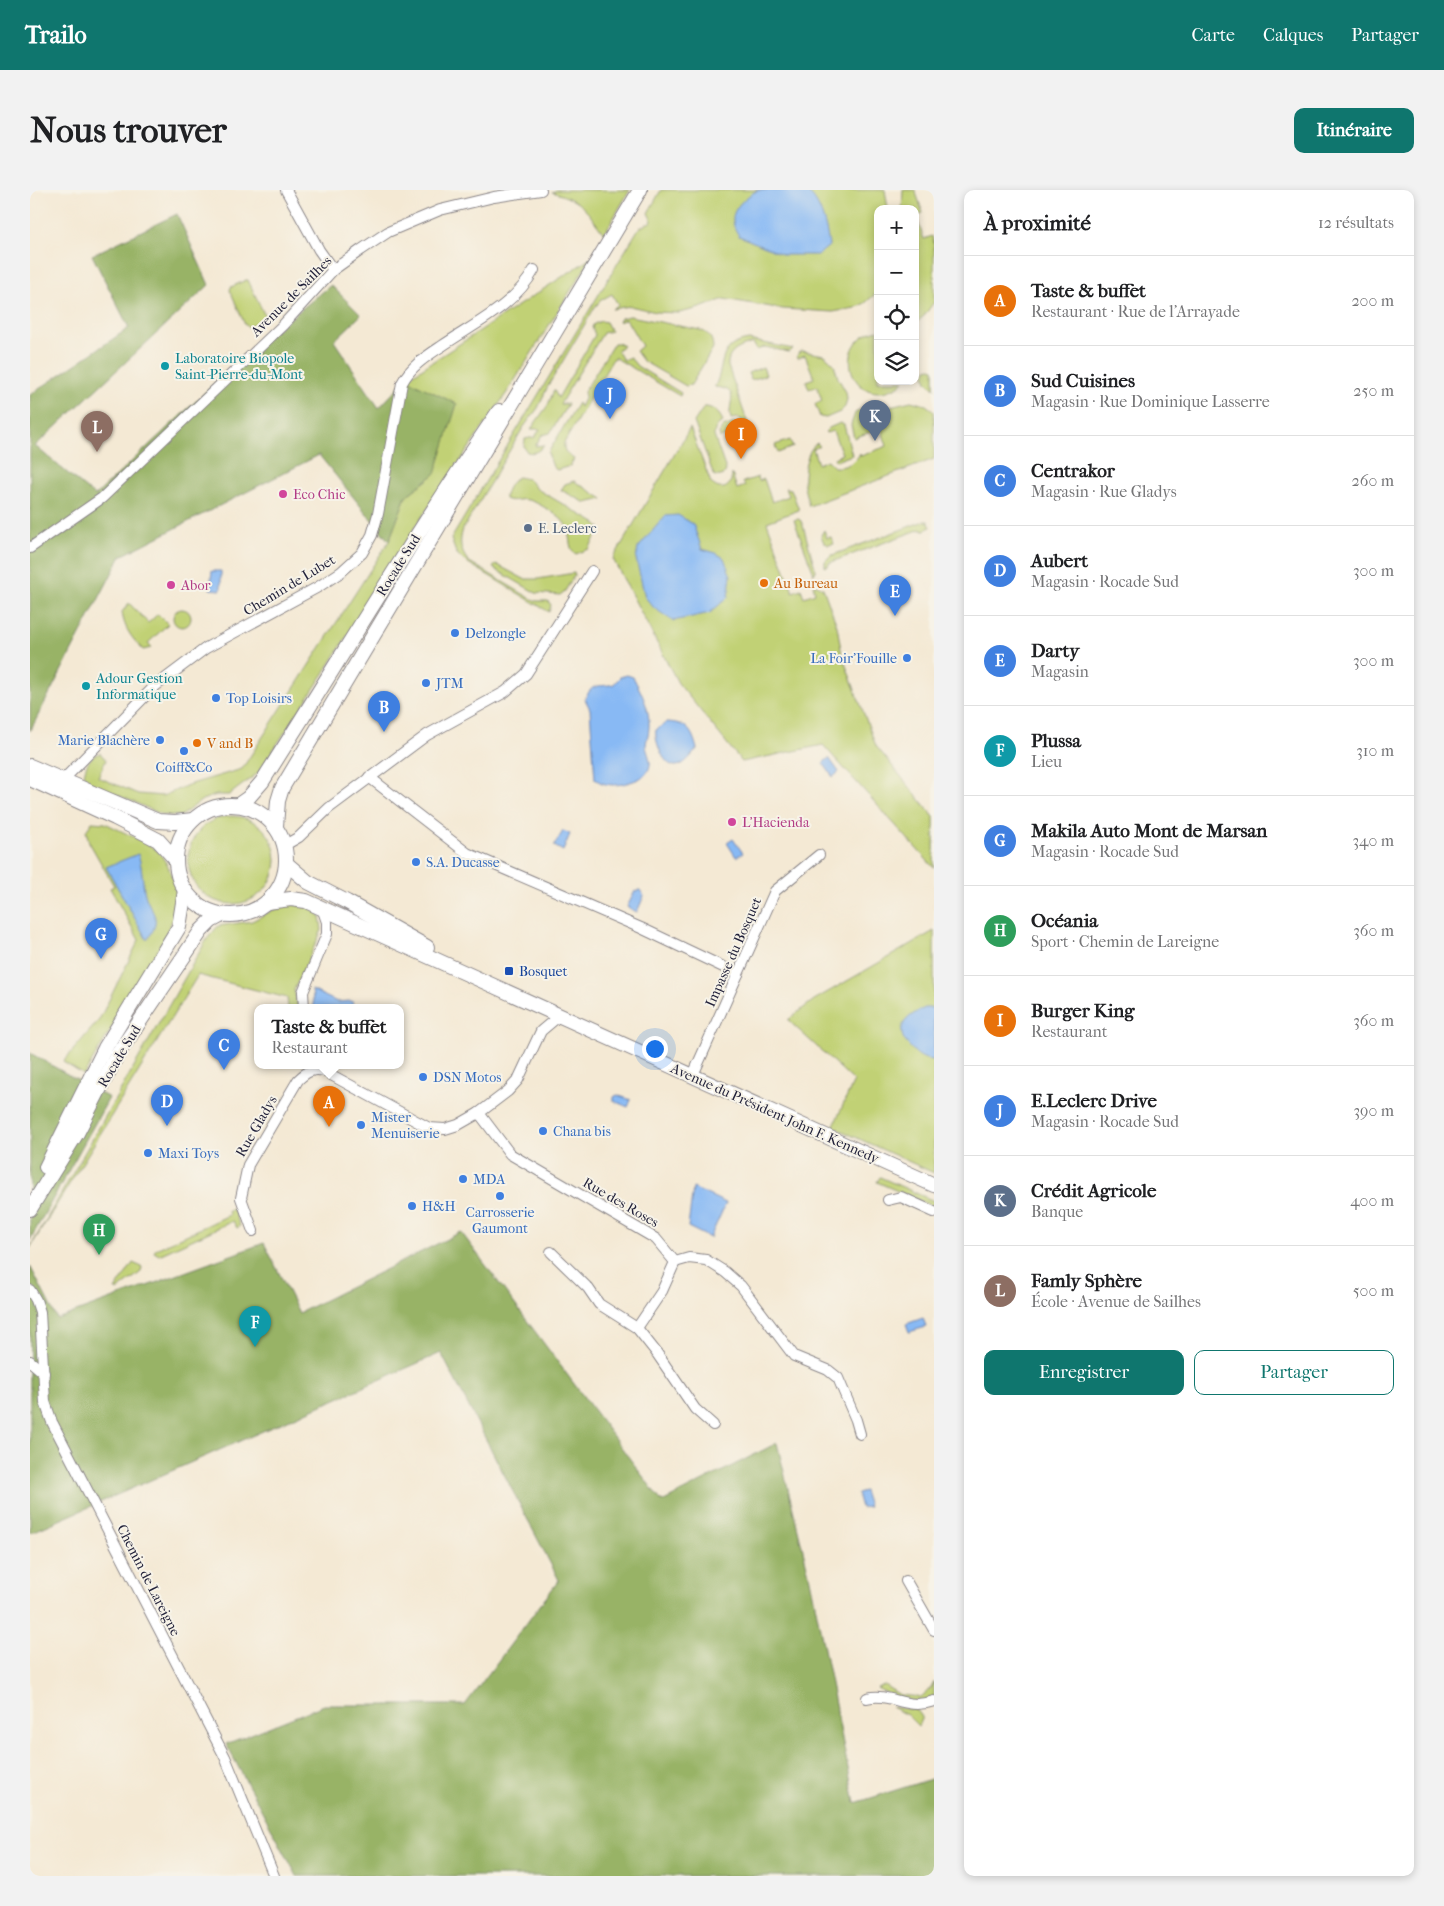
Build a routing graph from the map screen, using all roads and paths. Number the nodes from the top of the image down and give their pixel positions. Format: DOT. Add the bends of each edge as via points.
graph roads {
  1 [pos="286,190"];
  2 [pos="541,190"];
  3 [pos="640,190"];
  4 [pos="649,190"];
  5 [pos="494,193"];
  6 [pos="626,214"];
  7 [pos="333,270"];
  8 [pos="534,270"];
  9 [pos="559,324"];
  10 [pos="30,548"];
  11 [pos="592,571"];
  12 [pos="30,766"];
  13 [pos="369,777"];
  14 [pos="30,780"];
  15 [pos="61,786"];
  16 [pos="238,805"];
  17 [pos="193,820"];
  18 [pos="276,826"];
  19 [pos="285,845"];
  20 [pos="819,855"];
  21 [pos="176,860"];
  22 [pos="287,864"];
  23 [pos="185,890"];
  24 [pos="267,902"];
  25 [pos="322,908"];
  26 [pos="222,914"];
  27 [pos="738,974"];
  28 [pos="479,978"];
  29 [pos="304,1004"];
  30 [pos="560,1015"];
  31 [pos="309,1069"];
  32 [pos="317,1069"];
  33 [pos="693,1075"];
  34 [pos="478,1113"];
  35 [pos="934,1185"];
  36 [pos="888,1200"];
  37 [pos="30,1201"];
  38 [pos="30,1209"];
  39 [pos="934,1212"];
  40 [pos="253,1231"];
  41 [pos="551,1252"];
  42 [pos="675,1262"];
  43 [pos="30,1290"];
  44 [pos="637,1328"];
  45 [pos="30,1361"];
  46 [pos="44,1373"];
  47 [pos="713,1425"];
  48 [pos="860,1434"];
  49 [pos="906,1581"];
  50 [pos="934,1630"];
  51 [pos="867,1698"];
  52 [pos="934,1701"];
  53 [pos="274,1876"];
  1 -- 7 [label="street"];
  2 -- 5 [label="street, Avenue de Sailhes"];
  3 -- 6 [label="main road, Rocade Sud"];
  4 -- 6 [label="main road"];
  5 -- 7 [label="street, Avenue de Sailhes" via="388,232"];
  6 -- 9 [label="main road, Rocade Sud"];
  7 -- 10 [label="street, Avenue de Sailhes" via="283,325 102,498"];
  8 -- 15 [label="street, Chemin de Lubet" via="516,295 424,358 406,375 378,514 362,553 318,587 206,648 154,687"];
  9 -- 16 [label="main road, Rocade Sud" via="443,493 262,782"];
  9 -- 18 [label="main road, Rocade Sud" via="476,468 282,788"];
  11 -- 13 [label="street" via="526,674 505,692 427,735"];
  12 -- 15 [label="main road"];
  13 -- 19 [label="street" via="299,837"];
  13 -- 27 [label="street" via="467,853"];
  14 -- 15 [label="main road"];
  15 -- 17 [label="main road" via="158,821"];
  15 -- 21 [label="main road" via="158,840"];
  16 -- 17 [label="main road" via="206,810"];
  16 -- 18 [label="main road" via="252,808"];
  17 -- 21 [label="main road" via="178,845"];
  18 -- 19 [label="main road"];
  19 -- 22 [label="main road"];
  20 -- 27 [label="street, Impasse du Bosquet" via="774,891"];
  21 -- 23 [label="main road"];
  22 -- 24 [label="main road" via="284,879"];
  22 -- 28 [label="main road, Avenue du Président John F. Kennedy" via="308,882"];
  23 -- 26 [label="main road" via="195,902"];
  23 -- 37 [label="main road, Rocade Sud" via="179,926 105,1048"];
  24 -- 25 [label="main road, Avenue du Président John F. Kennedy" via="291,899"];
  24 -- 26 [label="main road" via="238,915"];
  25 -- 28 [label="main road, Avenue du Président John F. Kennedy"];
  25 -- 29 [label="street" via="327,934 303,992"];
  26 -- 38 [label="main road, Rocade Sud" via="201,931 117,1055 77,1133"];
  27 -- 33 [label="street, Impasse du Bosquet"];
  28 -- 30 [label="main road, Avenue du Président John F. Kennedy"];
  30 -- 33 [label="main road, Avenue du Président John F. Kennedy"];
  30 -- 34 [label="street" via="541,1031 518,1080"];
  31 -- 40 [label="street, Rue Gladys" via="298,1080 248,1165 240,1198"];
  32 -- 34 [label="street" via="429,1128 444,1129 458,1125"];
  33 -- 35 [label="main road, Avenue du Président John F. Kennedy"];
  34 -- 42 [label="street, Rue des Roses" via="510,1154 656,1239"];
  36 -- 39 [label="street" via="901,1197"];
  41 -- 44 [label="street" via="588,1288 599,1304"];
  42 -- 44 [label="street" via="662,1291"];
  42 -- 48 [label="street" via="690,1258 706,1260 741,1286 794,1356 828,1370 838,1378"];
  43 -- 46 [label="street, Chemin de Lareigne" via="40,1312"];
  44 -- 47 [label="street" via="695,1409"];
  45 -- 46 [label="street"];
  46 -- 53 [label="street, Chemin de Lareigne" via="45,1402 52,1422 226,1757"];
  49 -- 50 [label="street"];
  51 -- 52 [label="street" via="877,1696 916,1705"];
}
